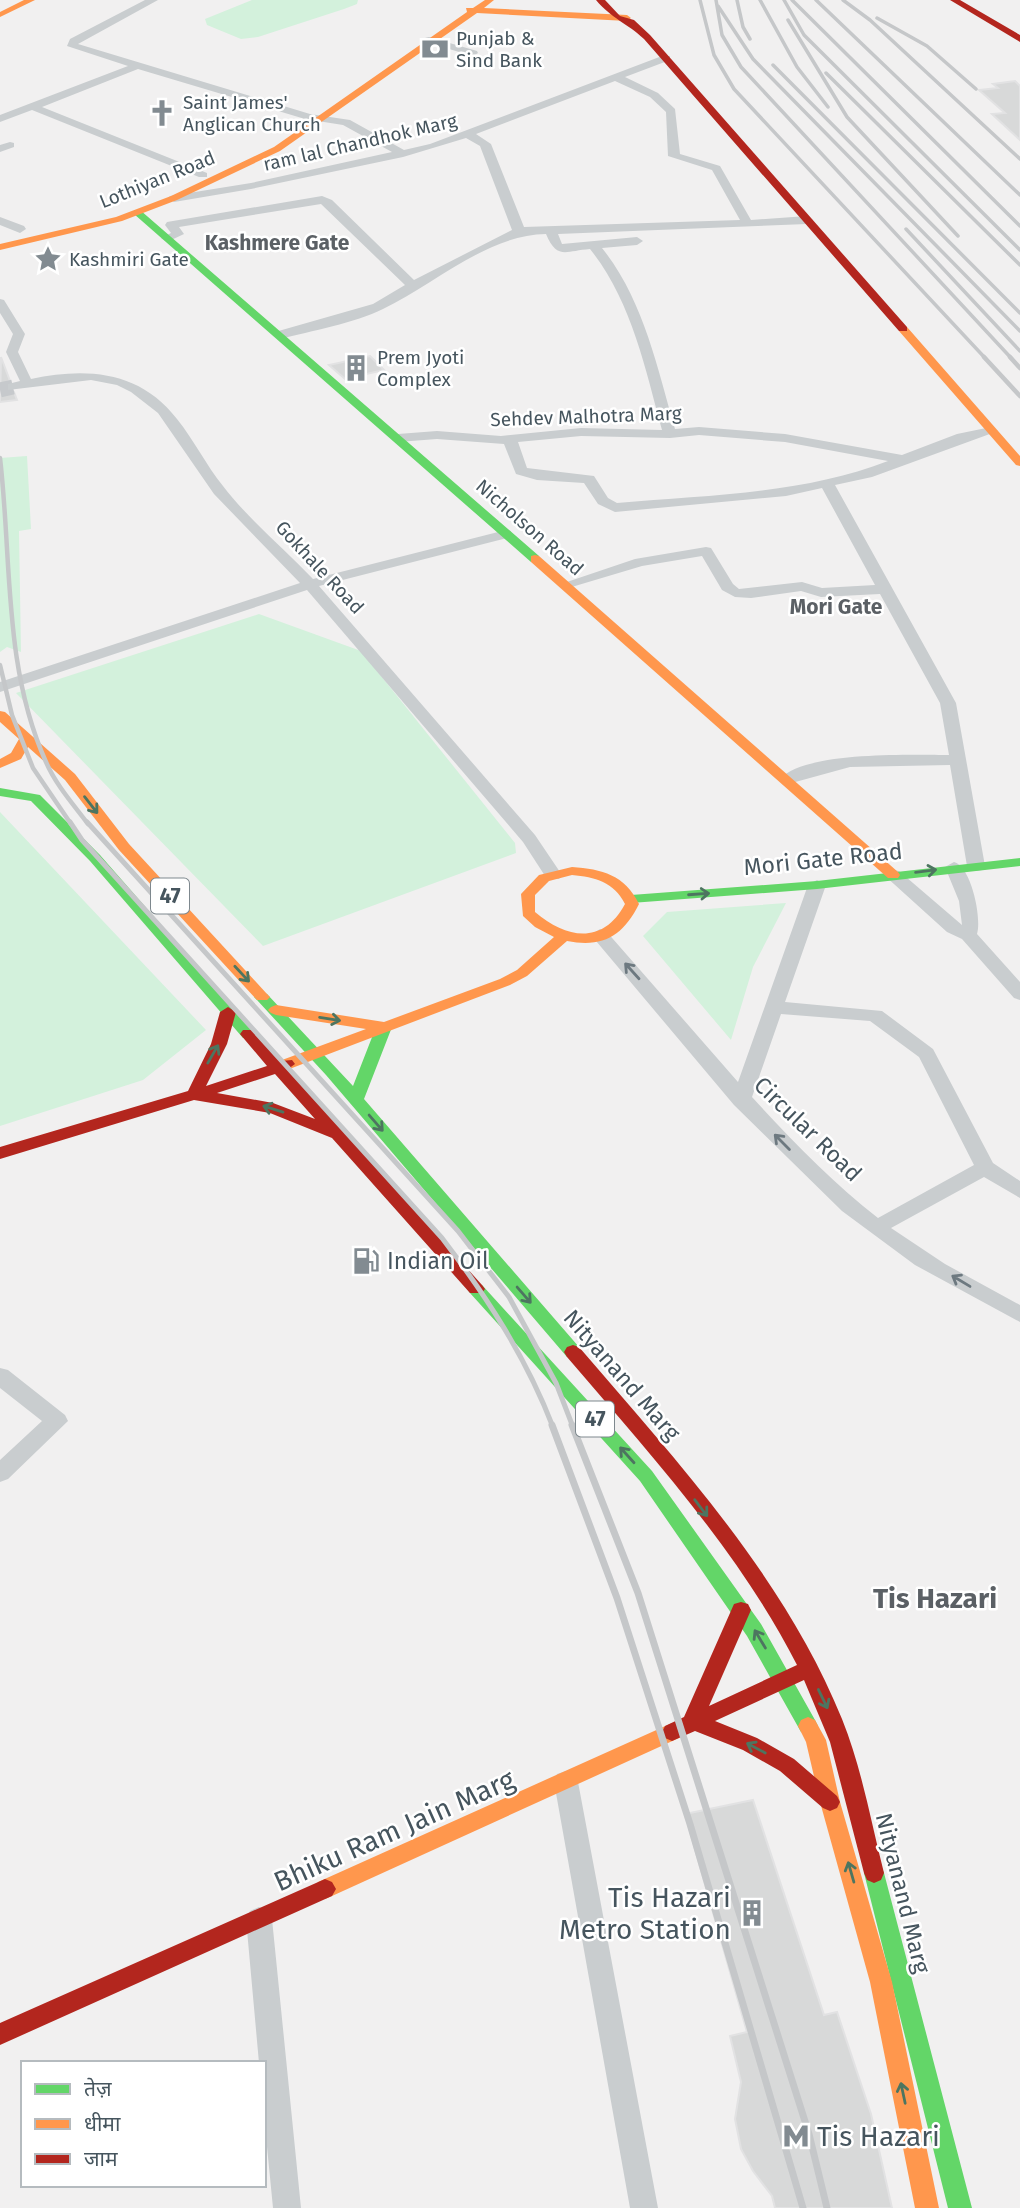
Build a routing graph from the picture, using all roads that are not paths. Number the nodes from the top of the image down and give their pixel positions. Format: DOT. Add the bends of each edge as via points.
graph roads {
  1 [pos="5,0"];
  2 [pos="21,0"];
  3 [pos="31,0"];
  4 [pos="153,0"];
  5 [pos="490,0"];
  6 [pos="600,0"];
  7 [pos="614,0"];
  8 [pos="954,0"];
  9 [pos="980,0"];
  10 [pos="0,5"];
  11 [pos="473,6"];
  12 [pos="0,15"];
  13 [pos="625,19"];
  14 [pos="1020,30"];
  15 [pos="1020,39"];
  16 [pos="429,40"];
  17 [pos="473,53"];
  18 [pos="666,58"];
  19 [pos="140,65"];
  20 [pos="615,77"];
  21 [pos="33,107"];
  22 [pos="311,117"];
  23 [pos="0,119"];
  24 [pos="469,135"];
  25 [pos="402,154"];
  26 [pos="203,175"];
  27 [pos="174,198"];
  28 [pos="137,212"];
  29 [pos="0,220"];
  30 [pos="807,220"];
  31 [pos="747,223"];
  32 [pos="20,229"];
  33 [pos="550,229"];
  34 [pos="519,231"];
  35 [pos="0,235"];
  36 [pos="167,238"];
  37 [pos="637,241"];
  38 [pos="593,245"];
  39 [pos="0,247"];
  40 [pos="413,286"];
  41 [pos="0,303"];
  42 [pos="280,335"];
  43 [pos="27,383"];
  44 [pos="13,387"];
  45 [pos="991,431"];
  46 [pos="670,434"];
  47 [pos="397,438"];
  48 [pos="510,440"];
  49 [pos="900,459"];
  50 [pos="1020,463"];
  51 [pos="827,484"];
  52 [pos="492,538"];
  53 [pos="310,584"];
  54 [pos="565,585"];
  55 [pos="885,589"];
  56 [pos="0,687"];
  57 [pos="0,715"];
  58 [pos="26,739"];
  59 [pos="959,760"];
  60 [pos="0,764"];
  61 [pos="50,775"];
  62 [pos="788,779"];
  63 [pos="8,792"];
  64 [pos="124,847"];
  65 [pos="95,858"];
  66 [pos="1020,862"];
  67 [pos="976,866"];
  68 [pos="954,867"];
  69 [pos="553,875"];
  70 [pos="893,875"];
  71 [pos="817,885"];
  72 [pos="631,899"];
  73 [pos="600,935"];
  74 [pos="968,935"];
  75 [pos="563,936"];
  76 [pos="1020,994"];
  77 [pos="774,1007"];
  78 [pos="276,1010"];
  79 [pos="228,1012"];
  80 [pos="384,1027"];
  81 [pos="315,1053"];
  82 [pos="276,1068"];
  83 [pos="194,1095"];
  84 [pos="356,1099"];
  85 [pos="741,1100"];
  86 [pos="336,1134"];
  87 [pos="0,1153"];
  88 [pos="985,1168"];
  89 [pos="1020,1191"];
  90 [pos="877,1227"];
  91 [pos="1020,1314"];
  92 [pos="566,1344"];
  93 [pos="540,1358"];
  94 [pos="591,1372"];
  95 [pos="0,1376"];
  96 [pos="565,1385"];
  97 [pos="0,1473"];
  98 [pos="741,1610"];
  99 [pos="807,1669"];
  100 [pos="784,1679"];
  101 [pos="692,1721"];
  102 [pos="566,1782"];
  103 [pos="830,1802"];
  104 [pos="259,1919"];
  105 [pos="0,2034"];
  106 [pos="287,2208"];
  107 [pos="644,2208"];
  108 [pos="927,2208"];
  109 [pos="960,2208"];
  1 -- 10 [label="main road"];
  2 -- 10 [label="main road"];
  3 -- 12 [label="main road"];
  4 -- 19 [label="street" via="71,44"];
  5 -- 11 [label="main road, Lothiyan Road"];
  6 -- 13 [label="main road"];
  7 -- 13 [label="main road"];
  8 -- 15 [label="main road"];
  9 -- 14 [label="main road"];
  11 -- 13 [label="main road"];
  11 -- 16 [label="main road, Lothiyan Road"];
  11 -- 22 [label="main road, Lothiyan Road" via="455,7"];
  13 -- 18 [label="main road"];
  16 -- 17 [label="street"];
  16 -- 22 [label="main road, Lothiyan Road"];
  18 -- 20 [label="street, ram lal Chandhok Marg"];
  18 -- 30 [label="main road"];
  19 -- 21 [label="street"];
  19 -- 22 [label="street"];
  20 -- 24 [label="street, ram lal Chandhok Marg"];
  20 -- 31 [label="street" via="654,94 671,111 674,156 716,169"];
  21 -- 23 [label="street"];
  21 -- 26 [label="street"];
  22 -- 25 [label="street" via="351,124"];
  22 -- 26 [label="main road, Lothiyan Road" via="268,145"];
  22 -- 27 [label="main road, Lothiyan Road" via="277,149"];
  24 -- 25 [label="street, ram lal Chandhok Marg"];
  24 -- 34 [label="street" via="485,144"];
  25 -- 27 [label="street, ram lal Chandhok Marg"];
  26 -- 32 [label="main road, Lothiyan Road" via="106,215"];
  27 -- 28 [label="main road, Lothiyan Road"];
  28 -- 36 [label="main road, Nicholson Road"];
  28 -- 39 [label="main road, Lothiyan Road" via="89,228"];
  29 -- 32 [label="street"];
  30 -- 31 [label="street"];
  30 -- 45 [label="main road"];
  31 -- 33 [label="street"];
  32 -- 35 [label="main road, Lothiyan Road"];
  33 -- 34 [label="street"];
  33 -- 38 [label="street" via="556,247"];
  34 -- 40 [label="street"];
  36 -- 40 [label="street" via="178,234 171,225 322,200"];
  36 -- 42 [label="main road, Nicholson Road"];
  37 -- 38 [label="street"];
  38 -- 46 [label="street" via="608,261 639,327"];
  40 -- 42 [label="street" via="377,307"];
  41 -- 43 [label="street" via="19,334 12,352"];
  42 -- 47 [label="main road, Nicholson Road"];
  43 -- 44 [label="street, Gokhale Road"];
  43 -- 53 [label="street, Gokhale Road" via="90,376 124,383 144,394 184,435 218,490"];
  45 -- 49 [label="street"];
  45 -- 50 [label="main road"];
  46 -- 48 [label="street, Sehdev Malhotra Marg" via="582,432"];
  46 -- 49 [label="street, Sehdev Malhotra Marg" via="699,431 785,438"];
  47 -- 48 [label="street, Sehdev Malhotra Marg" via="437,435"];
  47 -- 52 [label="main road, Nicholson Road"];
  48 -- 51 [label="street" via="522,471 590,480 603,501 615,508 727,499"];
  49 -- 51 [label="street"];
  51 -- 55 [label="street"];
  52 -- 53 [label="street"];
  52 -- 54 [label="main road, Nicholson Road"];
  53 -- 56 [label="street"];
  53 -- 69 [label="street, Gokhale Road" via="529,839"];
  54 -- 55 [label="street" via="640,562 706,551 735,593 802,586 821,593"];
  54 -- 62 [label="main road, Nicholson Road"];
  55 -- 59 [label="street" via="948,703"];
  57 -- 58 [label="main road, Nityanand Marg / 47"];
  58 -- 60 [label="main road" via="16,756"];
  58 -- 61 [label="main road, Nityanand Marg / 47"];
  59 -- 62 [label="street" via="831,763"];
  59 -- 67 [label="street"];
  61 -- 63 [label="main road"];
  61 -- 64 [label="main road, Nityanand Marg / 47, one-way"];
  62 -- 70 [label="main road, Nicholson Road"];
  63 -- 65 [label="main road, Nityanand Marg / 47" via="35,798"];
  64 -- 65 [label="main road"];
  64 -- 78 [label="main road, Nityanand Marg / 47, one-way"];
  65 -- 79 [label="main road, Nityanand Marg / 47"];
  66 -- 67 [label="main road, Mori Gate Road"];
  67 -- 68 [label="main road, Mori Gate Road"];
  70 -- 68 [label="main road, Mori Gate Road, one-way"];
  68 -- 74 [label="street" via="970,912"];
  69 -- 72 [label="main road" via="601,874 618,882"];
  69 -- 75 [label="main road" via="531,888 526,907 538,925"];
  70 -- 71 [label="main road, Mori Gate Road"];
  70 -- 74 [label="street" via="953,928"];
  72 -- 71 [label="main road, Mori Gate Road, one-way"];
  71 -- 77 [label="street"];
  72 -- 73 [label="main road" via="632,910 626,920"];
  73 -- 75 [label="main road"];
  85 -- 73 [label="street, Circular Road, one-way"];
  74 -- 76 [label="street"];
  75 -- 80 [label="main road" via="514,978"];
  77 -- 85 [label="street"];
  77 -- 88 [label="street" via="875,1015 926,1053"];
  78 -- 80 [label="main road, one-way"];
  78 -- 81 [label="main road, Nityanand Marg / 47"];
  79 -- 82 [label="main road, Nityanand Marg / 47"];
  83 -- 79 [label="main road, one-way" via="219,1044"];
  80 -- 81 [label="main road"];
  80 -- 84 [label="main road"];
  81 -- 82 [label="main road"];
  81 -- 84 [label="main road, Nityanand Marg / 47"];
  82 -- 83 [label="main road"];
  82 -- 86 [label="main road, Nityanand Marg / 47"];
  86 -- 83 [label="main road, one-way" via="272,1108"];
  83 -- 87 [label="main road"];
  84 -- 92 [label="main road, Nityanand Marg / 47, one-way"];
  90 -- 85 [label="street, Circular Road, one-way" via="813,1173"];
  86 -- 93 [label="main road, Nityanand Marg / 47"];
  88 -- 89 [label="street"];
  88 -- 90 [label="street"];
  91 -- 90 [label="street, Circular Road, one-way"];
  92 -- 93 [label="main road"];
  92 -- 94 [label="main road, Nityanand Marg / 47"];
  93 -- 96 [label="main road, Nityanand Marg / 47"];
  94 -- 96 [label="main road"];
  94 -- 99 [label="main road, Nityanand Marg / 47, one-way" via="658,1451 762,1589"];
  95 -- 97 [label="street" via="57,1421"];
  98 -- 96 [label="main road, Nityanand Marg / 47, one-way" via="646,1476"];
  100 -- 98 [label="main road, Nityanand Marg / 47, one-way"];
  98 -- 101 [label="main road"];
  99 -- 100 [label="main road, Bhiku Ram Jain Marg"];
  99 -- 109 [label="main road, Nityanand Marg / 47, one-way" via="842,1748"];
  100 -- 101 [label="main road, Bhiku Ram Jain Marg"];
  100 -- 103 [label="main road, Nityanand Marg / 47" via="816,1740"];
  101 -- 102 [label="main road, Bhiku Ram Jain Marg"];
  103 -- 101 [label="main road, one-way" via="787,1765 750,1744"];
  102 -- 104 [label="main road, Bhiku Ram Jain Marg"];
  102 -- 107 [label="street"];
  108 -- 103 [label="main road, Nityanand Marg / 47, one-way" via="881,1982"];
  104 -- 105 [label="main road, Bhiku Ram Jain Marg"];
  104 -- 106 [label="street"];
}
